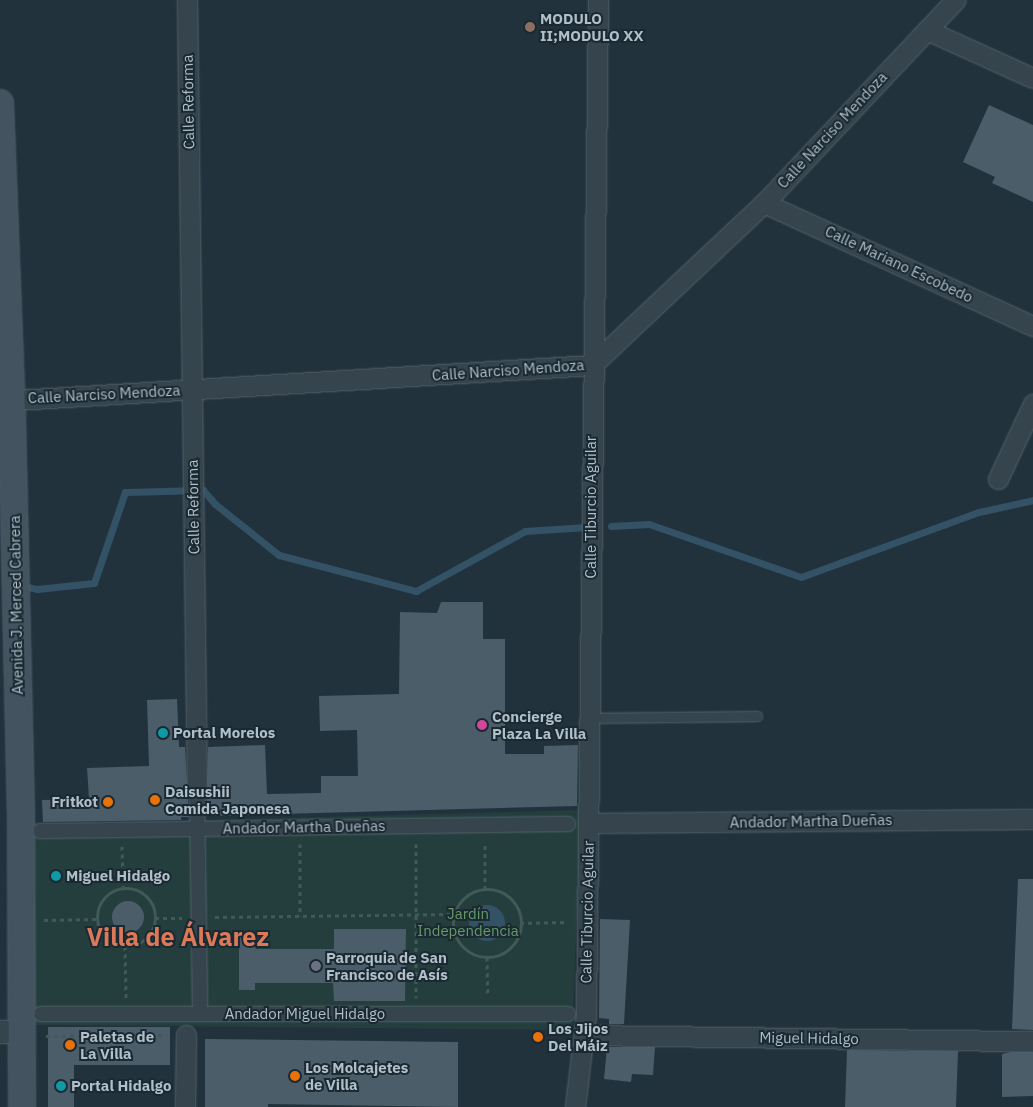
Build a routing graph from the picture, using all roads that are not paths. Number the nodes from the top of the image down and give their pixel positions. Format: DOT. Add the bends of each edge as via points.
graph roads {
  1 [pos="187,0"];
  2 [pos="598,0"];
  3 [pos="955,0"];
  4 [pos="927,30"];
  5 [pos="1033,78"];
  6 [pos="0,103"];
  7 [pos="0,119"];
  8 [pos="764,203"];
  9 [pos="1033,326"];
  10 [pos="592,365"];
  11 [pos="192,389"];
  12 [pos="6,400"];
  13 [pos="1033,404"];
  14 [pos="998,479"];
  15 [pos="12,582"];
  16 [pos="758,716"];
  17 [pos="590,718"];
  18 [pos="197,793"];
  19 [pos="1033,819"];
  20 [pos="588,823"];
  21 [pos="568,824"];
  22 [pos="197,829"];
  23 [pos="40,831"];
  24 [pos="41,1014"];
  25 [pos="200,1014"];
  26 [pos="577,1015"];
  27 [pos="21,1033"];
  28 [pos="186,1035"];
  29 [pos="586,1035"];
  30 [pos="1033,1041"];
  31 [pos="22,1107"];
  32 [pos="185,1107"];
  33 [pos="575,1107"];
  1 -- 11 [label="street, Calle Reforma"];
  2 -- 10 [label="street, Calle Tiburcio Aguilar"];
  3 -- 4 [label="street, Calle Narciso Mendoza"];
  4 -- 5 [label="street"];
  4 -- 8 [label="street, Calle Narciso Mendoza"];
  6 -- 7 [label="main road, Avenida J. Merced Cabrera"];
  7 -- 12 [label="main road, Avenida J. Merced Cabrera"];
  8 -- 9 [label="street, Calle Mariano Escobedo"];
  8 -- 10 [label="street, Calle Narciso Mendoza"];
  10 -- 11 [label="street, Calle Narciso Mendoza"];
  10 -- 17 [label="street, Calle Tiburcio Aguilar"];
  11 -- 12 [label="street, Calle Narciso Mendoza"];
  11 -- 18 [label="street, Calle Reforma"];
  12 -- 15 [label="main road, Avenida J. Merced Cabrera"];
  13 -- 14 [label="street"];
  15 -- 27 [label="main road, Avenida J. Merced Cabrera"];
  16 -- 17 [label="lane"];
  17 -- 20 [label="street, Calle Tiburcio Aguilar"];
  18 -- 22 [label="street, Calle Reforma"];
  19 -- 20 [label="street, Andador Martha Dueñas"];
  20 -- 26 [label="street, Calle Tiburcio Aguilar"];
  21 -- 22 [label="street, Andador Martha Dueñas"];
  22 -- 23 [label="street, Andador Martha Dueñas"];
  22 -- 25 [label="street, Calle Reforma"];
  24 -- 25 [label="street, Andador Miguel Hidalgo"];
  25 -- 26 [label="street, Andador Miguel Hidalgo"];
  26 -- 29 [label="street, Calle Tiburcio Aguilar"];
  27 -- 31 [label="main road, Avenida J. Merced Cabrera"];
  28 -- 32 [label="street"];
  29 -- 30 [label="street, Miguel Hidalgo"];
  29 -- 33 [label="street, Calle Tiburcio Aguilar"];
}
